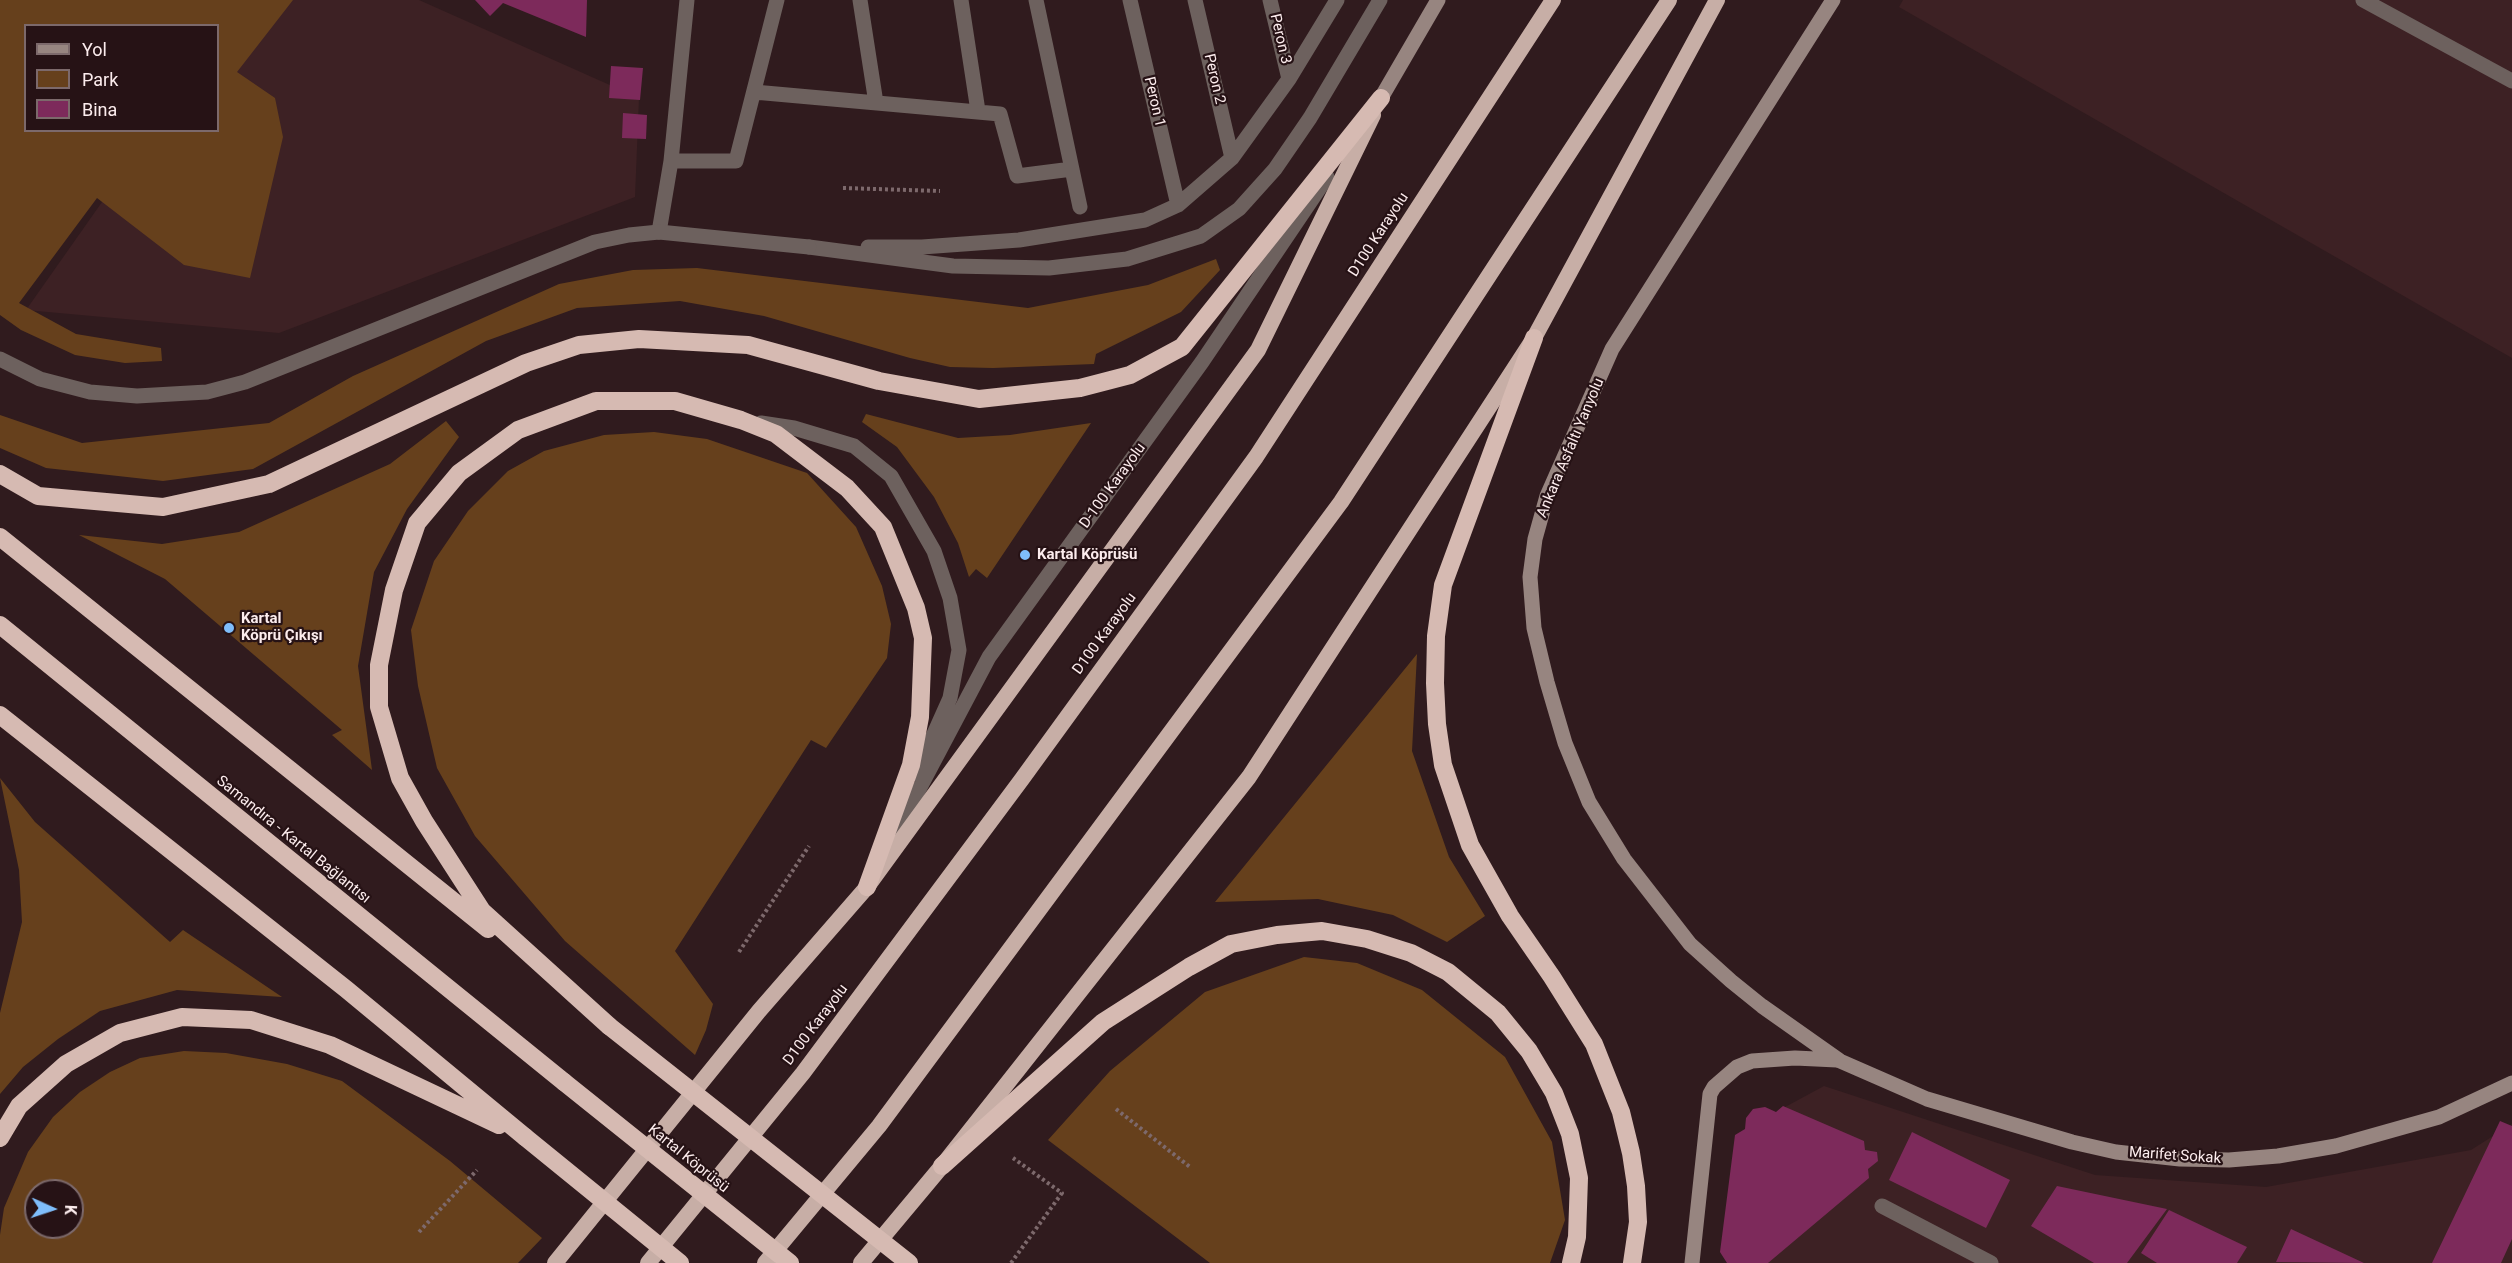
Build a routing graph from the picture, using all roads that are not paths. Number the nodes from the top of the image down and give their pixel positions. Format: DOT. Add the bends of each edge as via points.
graph roads {
  1 [pos="687,0"];
  2 [pos="777,0"];
  3 [pos="860,0"];
  4 [pos="961,0"];
  5 [pos="1036,0"];
  6 [pos="1130,0"];
  7 [pos="1195,0"];
  8 [pos="1270,0"];
  9 [pos="1337,0"];
  10 [pos="1380,0"];
  11 [pos="1438,0"];
  12 [pos="1553,0"];
  13 [pos="1669,0"];
  14 [pos="1717,0"];
  15 [pos="1833,0"];
  16 [pos="2363,0"];
  17 [pos="1289,79"];
  18 [pos="2512,81"];
  19 [pos="754,92"];
  20 [pos="1381,98"];
  21 [pos="876,103"];
  22 [pos="978,111"];
  23 [pos="1232,158"];
  24 [pos="671,161"];
  25 [pos="1072,169"];
  26 [pos="1178,205"];
  27 [pos="1080,207"];
  28 [pos="659,232"];
  29 [pos="809,247"];
  30 [pos="1534,338"];
  31 [pos="0,359"];
  32 [pos="741,420"];
  33 [pos="0,474"];
  34 [pos="0,537"];
  35 [pos="0,624"];
  36 [pos="0,715"];
  37 [pos="867,887"];
  38 [pos="609,1026"];
  39 [pos="1840,1061"];
  40 [pos="564,1082"];
  41 [pos="2512,1083"];
  42 [pos="525,1137"];
  43 [pos="0,1138"];
  44 [pos="942,1166"];
  45 [pos="1882,1206"];
  46 [pos="555,1263"];
  47 [pos="648,1263"];
  48 [pos="680,1263"];
  49 [pos="765,1263"];
  50 [pos="790,1263"];
  51 [pos="861,1263"];
  52 [pos="909,1263"];
  53 [pos="1571,1263"];
  54 [pos="1632,1263"];
  55 [pos="1692,1263"];
  56 [pos="1991,1263"];
  1 -- 24 [label="street"];
  2 -- 19 [label="street"];
  3 -- 21 [label="street"];
  4 -- 22 [label="street"];
  5 -- 25 [label="street"];
  6 -- 26 [label="street, Peron 1"];
  7 -- 23 [label="street, Peron 2"];
  8 -- 17 [label="street, Peron 3"];
  9 -- 17 [label="street"];
  10 -- 29 [label="street" via="1275,169 1239,209 1201,236 1126,259 1049,268 953,266"];
  11 -- 20 [label="main road"];
  12 -- 47 [label="highway, D100 Karayolu" via="1256,457 803,1073"];
  13 -- 49 [label="highway" via="1341,502 879,1126"];
  14 -- 30 [label="highway"];
  15 -- 39 [label="main road, Ankara Asfaltı Yanyolu" via="1612,349 1547,496 1530,577 1534,628 1565,743 1589,802 1624,859 1690,944 1746,994"];
  16 -- 18 [label="street"];
  17 -- 23 [label="street"];
  19 -- 21 [label="street"];
  19 -- 24 [label="street" via="736,161"];
  20 -- 33 [label="highway" via="1182,347 1130,375 1080,388 979,399 879,381 748,345 639,339 579,345 526,363 269,484 163,507 38,496"];
  20 -- 37 [label="street, D-100 Karayolu" via="1202,362 988,657"];
  20 -- 37 [label="highway" via="1258,350"];
  21 -- 22 [label="street"];
  22 -- 25 [label="street" via="1000,114 1017,176"];
  23 -- 26 [label="street"];
  24 -- 28 [label="street"];
  25 -- 27 [label="street"];
  26 -- 29 [label="street" via="1145,220 1019,240 922,247"];
  28 -- 29 [label="street"];
  28 -- 31 [label="street" via="595,242 244,382 207,392 137,396 90,392 40,379"];
  30 -- 44 [label="highway" via="1249,777"];
  30 -- 54 [label="highway" via="1443,585 1436,636 1437,724 1443,765 1470,844 1510,916 1594,1044 1621,1112 1636,1186 1638,1222"];
  32 -- 37 [label="highway" via="776,435 847,489 883,527 916,608 922,638 920,717 911,765"];
  32 -- 37 [label="street" via="794,428 854,446 891,476 934,551 950,598 959,650 950,698"];
  32 -- 38 [label="highway" via="675,401 596,401 518,430 459,473 417,523 394,590 379,665 379,707 400,778 482,911"];
  34 -- 38 [label="highway"];
  35 -- 40 [label="highway, Samandıra - Kartal Bağlantısı"];
  36 -- 42 [label="highway" via="346,989"];
  37 -- 46 [label="highway" via="759,1011"];
  38 -- 52 [label="highway, bridge"];
  39 -- 41 [label="main road, Marifet Sokak" via="1927,1099 2019,1128 2116,1152 2189,1159 2229,1160 2336,1146 2439,1117"];
  39 -- 55 [label="main road" via="1752,1061 1737,1067 1714,1087 1710,1094"];
  40 -- 50 [label="highway, Kartal Köprüsü, bridge"];
  42 -- 43 [label="highway" via="330,1045 251,1020 182,1017 120,1033 66,1065 19,1106"];
  42 -- 48 [label="highway, bridge"];
  44 -- 51 [label="highway"];
  44 -- 53 [label="highway" via="1103,1022 1189,967 1231,944 1322,931 1412,953 1448,972 1498,1013 1529,1051 1554,1093 1570,1134 1579,1178 1578,1237"];
  45 -- 56 [label="street"];
}
